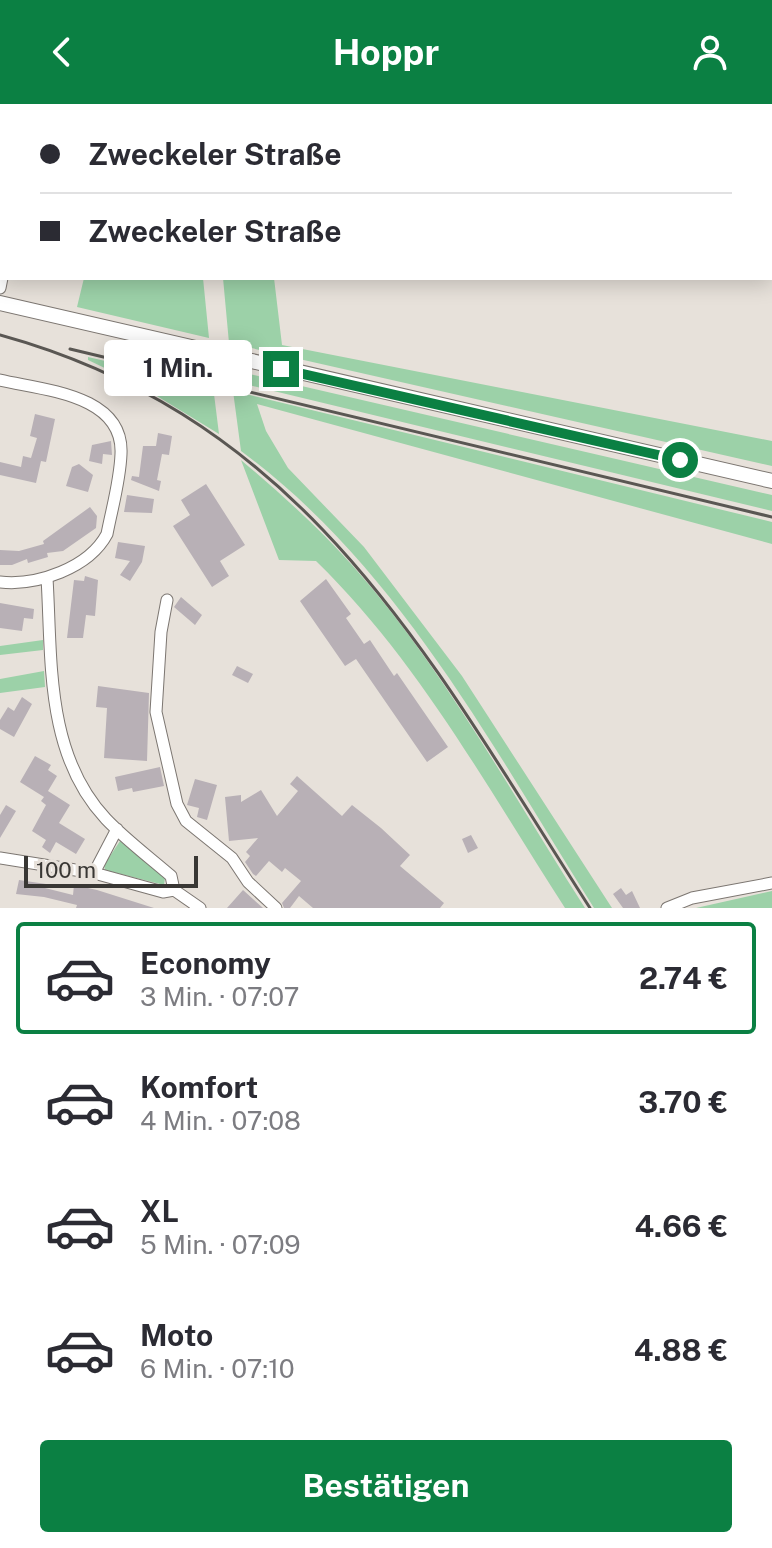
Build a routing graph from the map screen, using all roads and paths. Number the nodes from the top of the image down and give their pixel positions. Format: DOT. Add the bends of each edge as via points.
graph roads {
  1 [pos="0,303"];
  2 [pos="0,380"];
  3 [pos="772,481"];
  4 [pos="47,578"];
  5 [pos="0,582"];
  6 [pos="167,600"];
  7 [pos="117,829"];
  8 [pos="0,858"];
  9 [pos="94,873"];
  10 [pos="772,883"];
  11 [pos="174,890"];
  12 [pos="200,908"];
  13 [pos="276,908"];
  14 [pos="667,908"];
  1 -- 3 [label="street"];
  2 -- 4 [label="street" via="94,406 110,419 120,439 101,546"];
  4 -- 5 [label="street"];
  4 -- 7 [label="street" via="61,739 84,791"];
  6 -- 13 [label="street" via="156,712 177,804 186,821 232,858"];
  7 -- 9 [label="street"];
  7 -- 11 [label="street" via="171,876"];
  8 -- 9 [label="street"];
  9 -- 11 [label="street" via="163,892"];
  10 -- 14 [label="street"];
  11 -- 12 [label="street"];
}
